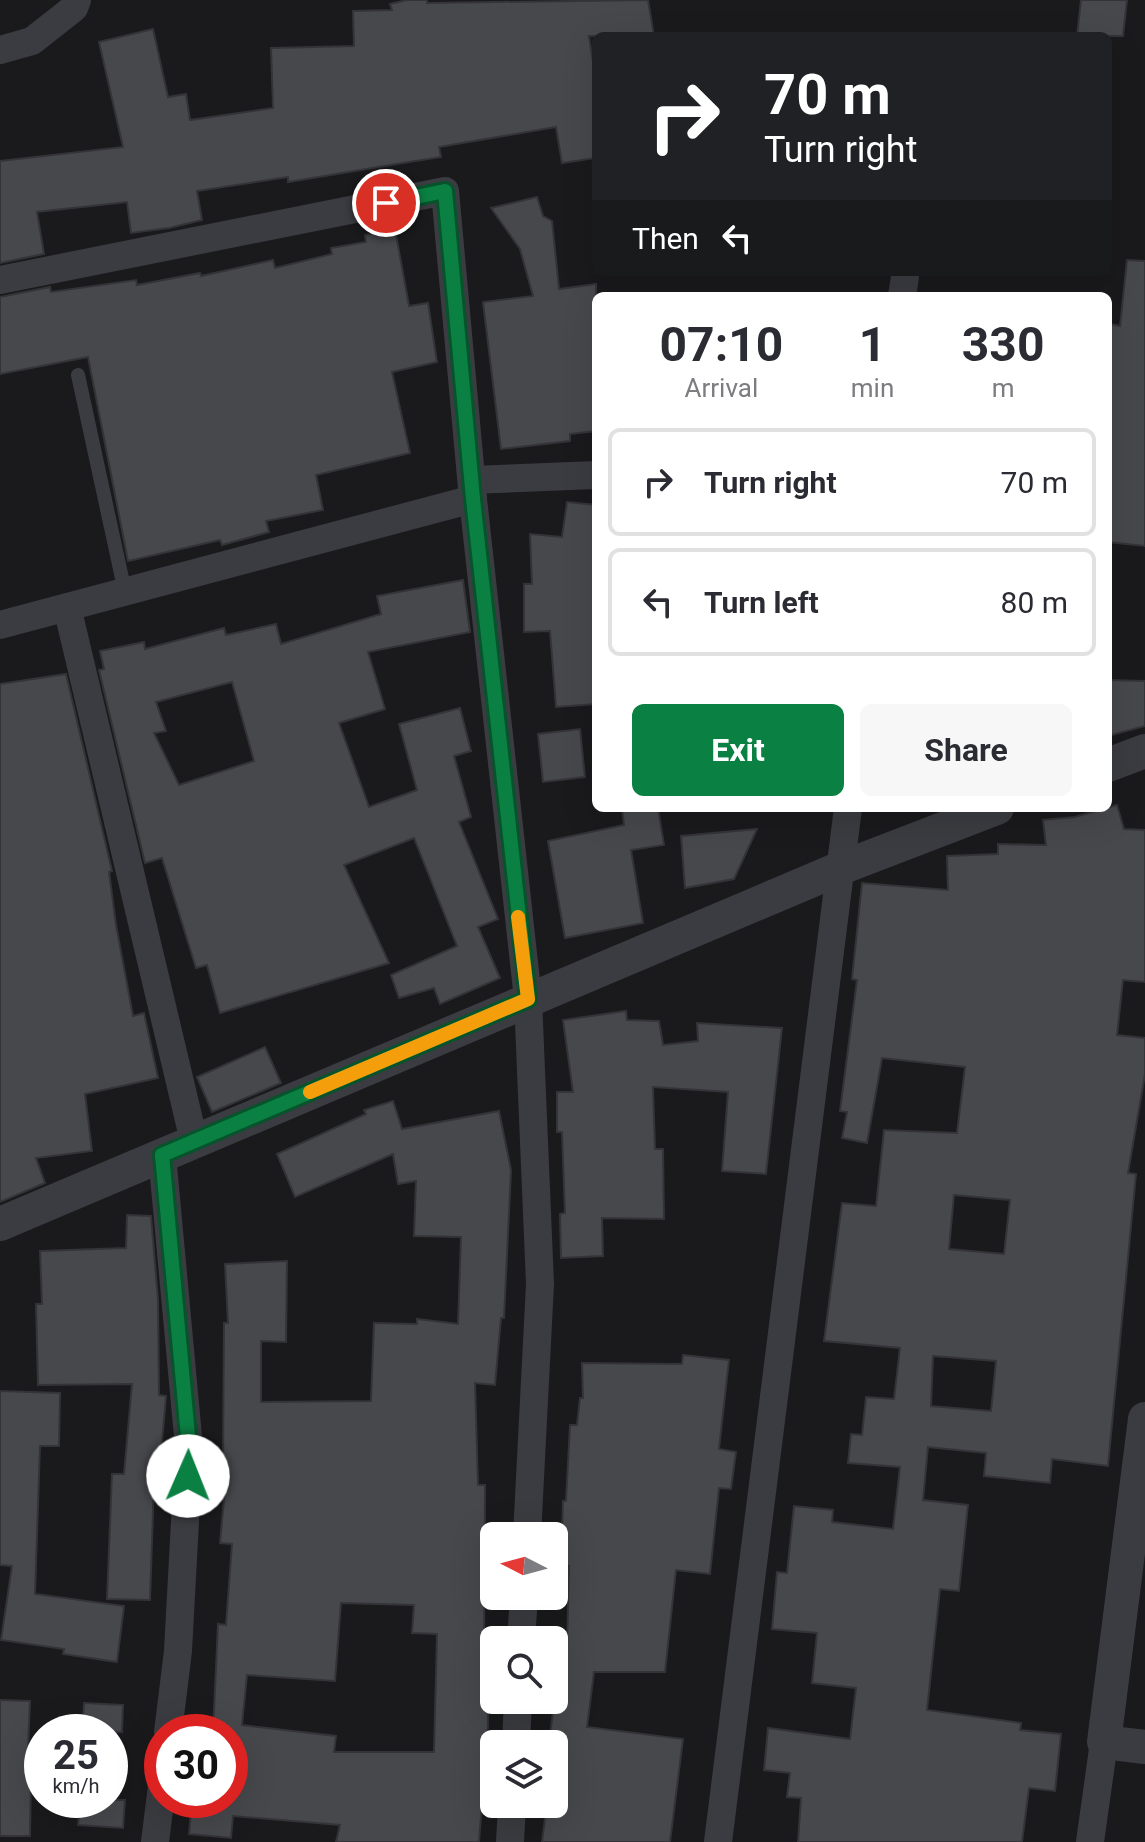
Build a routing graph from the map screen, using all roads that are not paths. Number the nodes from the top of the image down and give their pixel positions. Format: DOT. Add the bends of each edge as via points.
graph roads {
  1 [pos="77,0"];
  2 [pos="0,50"];
  3 [pos="0,280"];
  4 [pos="78,375"];
  5 [pos="592,475"];
  6 [pos="472,489"];
  7 [pos="125,592"];
  8 [pos="67,607"];
  9 [pos="0,625"];
  10 [pos="1145,751"];
  11 [pos="1112,763"];
  12 [pos="848,812"];
  13 [pos="987,812"];
  14 [pos="841,868"];
  15 [pos="528,999"];
  16 [pos="194,1141"];
  17 [pos="162,1155"];
  18 [pos="0,1224"];
  19 [pos="1145,1419"];
  20 [pos="528,1522"];
  21 [pos="170,1714"];
  22 [pos="1104,1742"];
  23 [pos="1145,1747"];
  24 [pos="158,1818"];
  25 [pos="511,1818"];
  26 [pos="155,1842"];
  27 [pos="510,1842"];
  28 [pos="718,1842"];
  29 [pos="1090,1842"];
  1 -- 2 [label="street" via="32,41"];
  3 -- 6 [label="street" via="445,191"];
  4 -- 7 [label="lane"];
  5 -- 6 [label="street"];
  6 -- 7 [label="street"];
  6 -- 15 [label="street"];
  7 -- 8 [label="street"];
  8 -- 9 [label="street"];
  8 -- 16 [label="street"];
  10 -- 11 [label="street"];
  12 -- 14 [label="street"];
  13 -- 14 [label="street"];
  14 -- 15 [label="street"];
  14 -- 28 [label="street"];
  15 -- 16 [label="street"];
  15 -- 20 [label="street" via="540,1284"];
  16 -- 17 [label="street"];
  17 -- 18 [label="street"];
  17 -- 21 [label="street" via="189,1447"];
  19 -- 22 [label="street"];
  22 -- 23 [label="street"];
  22 -- 29 [label="street"];
  24 -- 26 [label="street"];
  25 -- 27 [label="street"];
}
